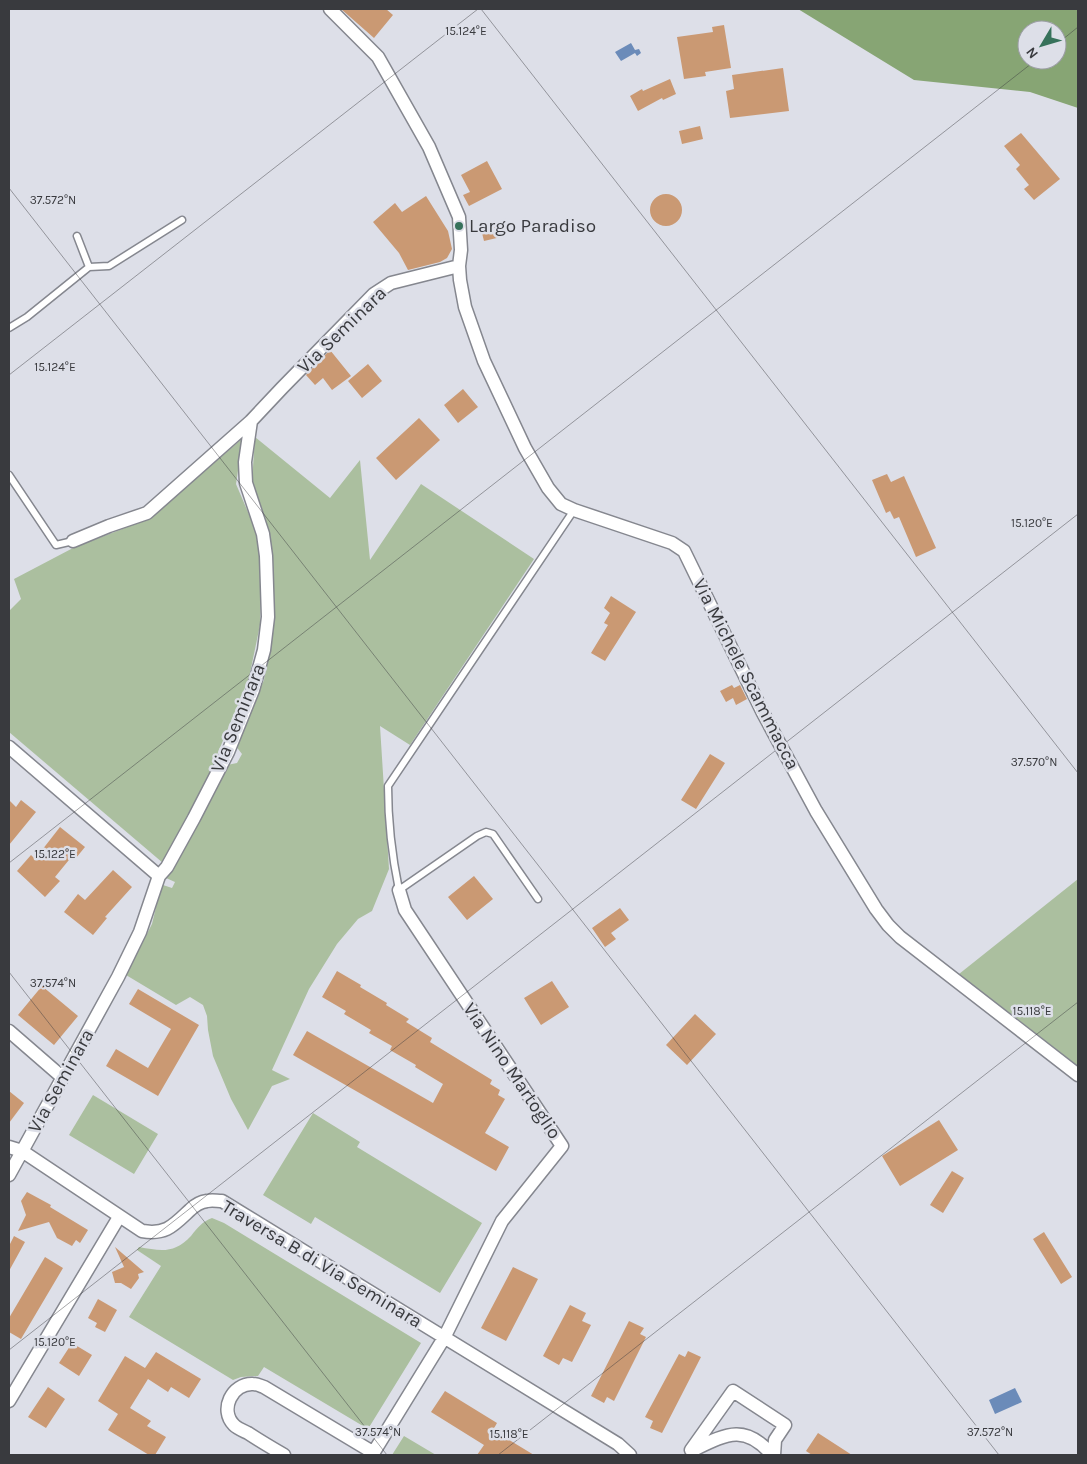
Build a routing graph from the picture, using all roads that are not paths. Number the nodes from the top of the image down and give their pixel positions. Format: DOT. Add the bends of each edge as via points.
graph roads {
  1 [pos="330,9"];
  2 [pos="182,220"];
  3 [pos="77,236"];
  4 [pos="459,266"];
  5 [pos="89,267"];
  6 [pos="9,328"];
  7 [pos="251,422"];
  8 [pos="9,475"];
  9 [pos="574,510"];
  10 [pos="73,541"];
  11 [pos="9,747"];
  12 [pos="159,876"];
  13 [pos="399,890"];
  14 [pos="538,899"];
  15 [pos="9,1031"];
  16 [pos="1078,1075"];
  17 [pos="62,1076"];
  18 [pos="9,1147"];
  19 [pos="22,1151"];
  20 [pos="9,1176"];
  21 [pos="119,1217"];
  22 [pos="444,1338"];
  23 [pos="9,1401"];
  24 [pos="688,1453"];
  25 [pos="373,1454"];
  26 [pos="284,1455"];
  27 [pos="630,1455"];
  28 [pos="773,1455"];
  1 -- 4 [label="street, Via Michele Scammacca" via="378,57 429,147 459,217"];
  2 -- 5 [label="lane" via="109,266"];
  3 -- 5 [label="lane"];
  4 -- 7 [label="street, Via Seminara" via="391,283 374,294"];
  4 -- 9 [label="street, Via Michele Scammacca" via="466,307 484,361 525,448 548,488 561,504"];
  5 -- 6 [label="lane"];
  7 -- 10 [label="street" via="147,513"];
  7 -- 12 [label="street, Via Seminara" via="246,483 263,534 266,556 268,617 264,650 253,690 228,752 167,867"];
  8 -- 10 [label="lane" via="56,546"];
  9 -- 13 [label="lane" via="388,786"];
  9 -- 16 [label="street, Via Michele Scammacca" via="672,543 684,551 763,713 816,811 876,910 900,937"];
  11 -- 12 [label="street"];
  12 -- 17 [label="street, Via Seminara" via="140,932"];
  13 -- 14 [label="lane" via="486,832 493,834"];
  13 -- 22 [label="street, Via Nino Martoglio" via="405,910 562,1146 502,1221"];
  15 -- 17 [label="street"];
  17 -- 19 [label="street, Via Seminara"];
  18 -- 19 [label="street, Traversa B di Via Seminara"];
  19 -- 20 [label="street, Via Seminara"];
  19 -- 21 [label="street, Traversa B di Via Seminara"];
  21 -- 22 [label="street, Traversa B di Via Seminara" via="142,1231 153,1233 165,1231 195,1205 222,1201"];
  21 -- 23 [label="street"];
  22 -- 25 [label="street, Via Nino Martoglio"];
  22 -- 27 [label="street, Traversa B di Via Seminara" via="618,1444"];
  24 -- 28 [label="street" via="728,1435 740,1434 754,1438"];
  24 -- 28 [label="street" via="733,1391 785,1425 776,1440"];
  25 -- 26 [label="street" via="264,1387 253,1384 235,1391 227,1407 234,1426"];
}
